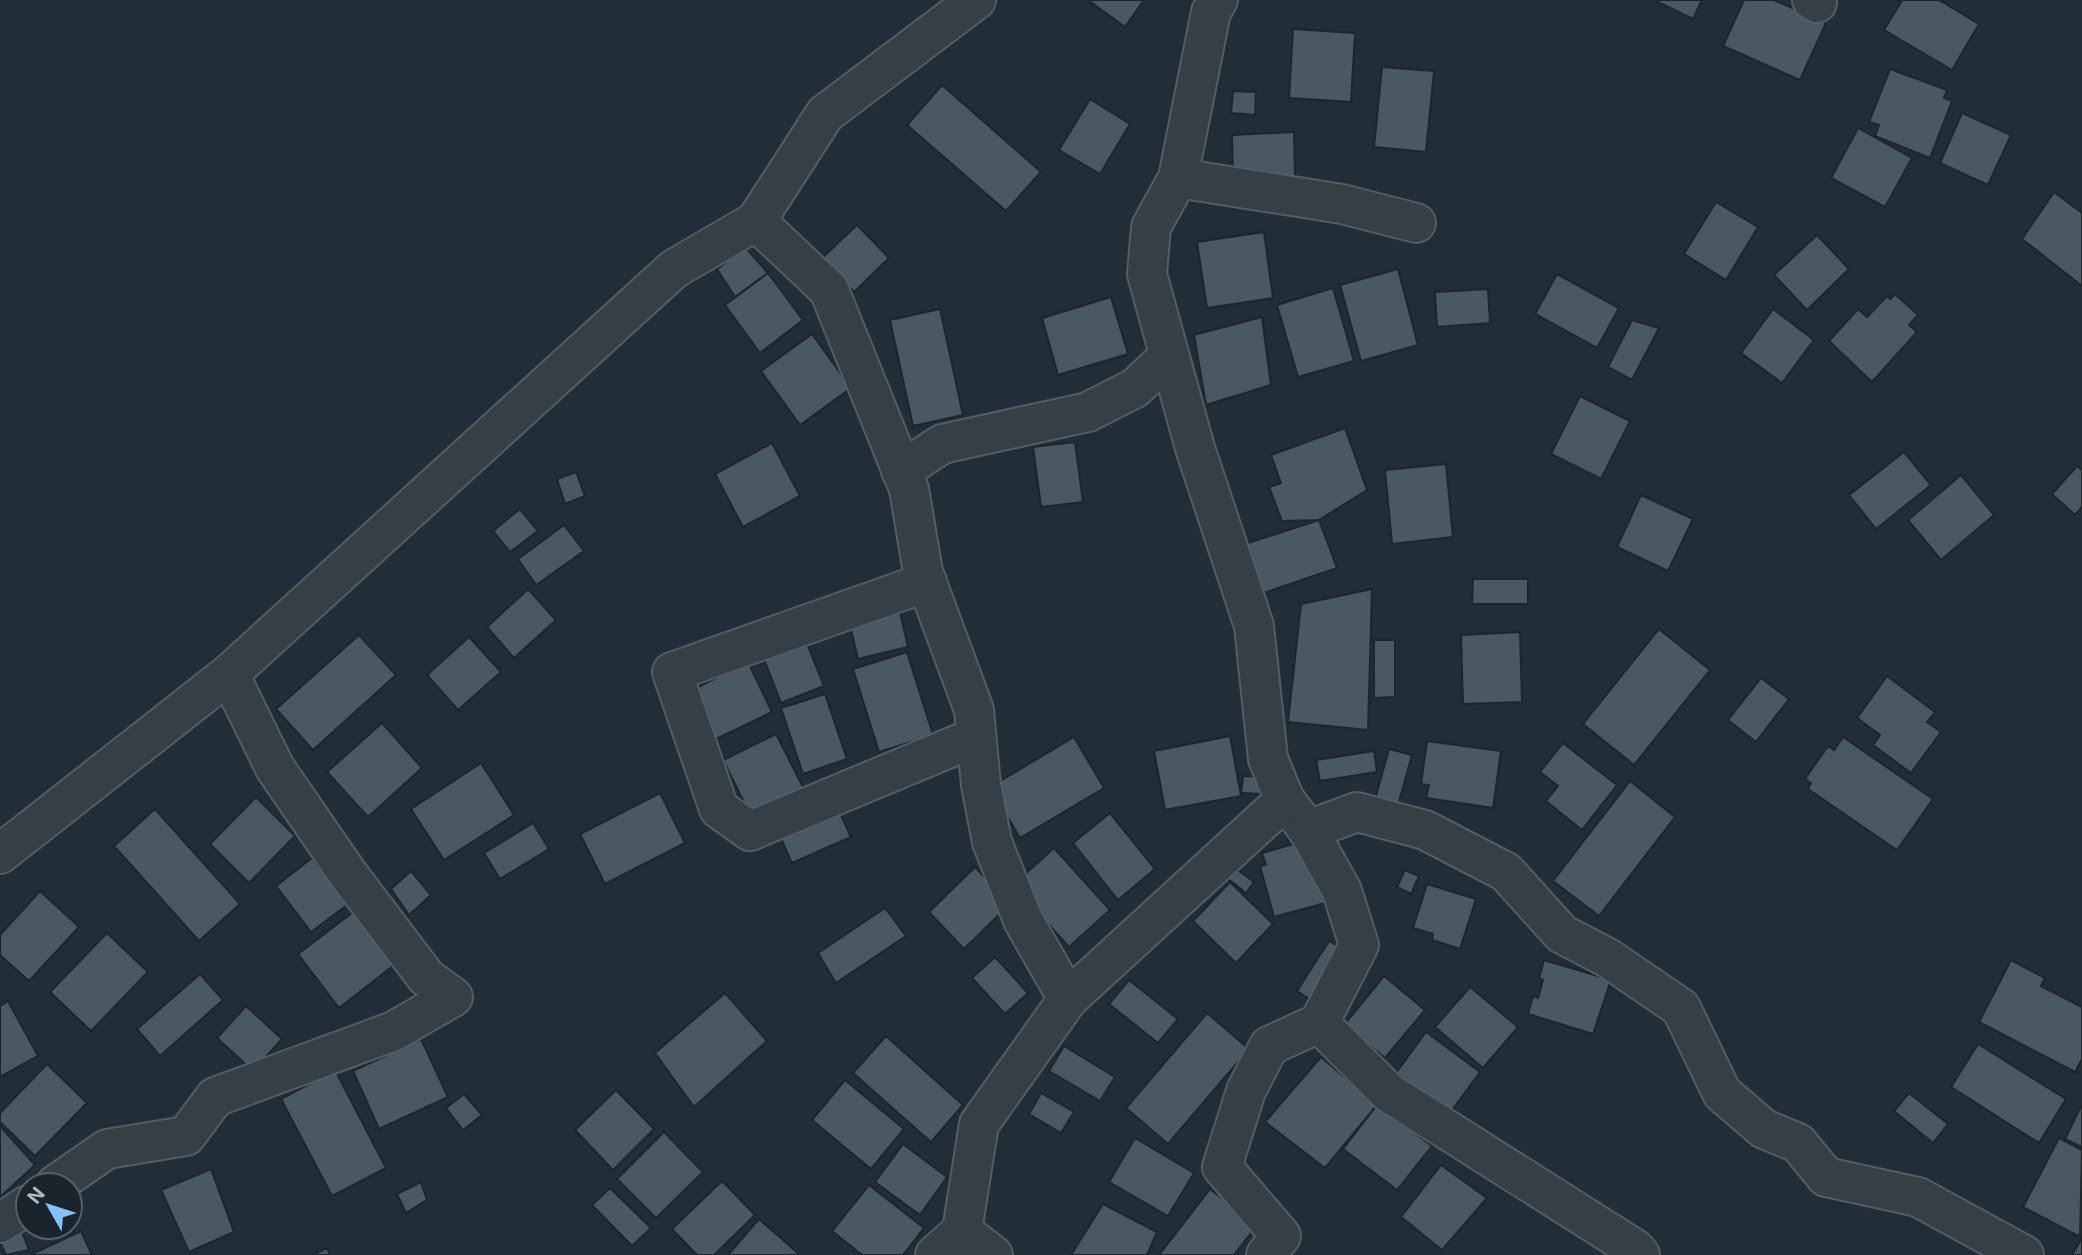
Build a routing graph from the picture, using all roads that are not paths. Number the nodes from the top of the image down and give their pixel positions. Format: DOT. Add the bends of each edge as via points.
graph roads {
  1 [pos="976,0"];
  2 [pos="1218,0"];
  3 [pos="1178,178"];
  4 [pos="755,221"];
  5 [pos="1416,223"];
  6 [pos="1170,356"];
  7 [pos="901,471"];
  8 [pos="927,582"];
  9 [pos="229,674"];
  10 [pos="976,737"];
  11 [pos="1285,800"];
  12 [pos="1308,830"];
  13 [pos="0,854"];
  14 [pos="1068,999"];
  15 [pos="1319,1023"];
  16 [pos="75,1171"];
  17 [pos="948,1243"];
  18 [pos="993,1255"];
  19 [pos="1266,1255"];
  20 [pos="1640,1255"];
  21 [pos="2024,1255"];
  1 -- 4 [label="street" via="825,114"];
  2 -- 3 [label="street" via="1211,12"];
  3 -- 5 [label="street" via="1342,204"];
  3 -- 6 [label="street" via="1151,227 1147,274"];
  4 -- 7 [label="street" via="829,290"];
  4 -- 9 [label="street" via="655,285"];
  6 -- 7 [label="street" via="1135,387 1088,412 942,444"];
  6 -- 11 [label="street" via="1195,449 1254,626 1268,759"];
  7 -- 8 [label="street" via="909,489"];
  8 -- 10 [label="street" via="974,710"];
  8 -- 10 [label="street" via="672,671 719,809 750,831"];
  9 -- 13 [label="street"];
  9 -- 16 [label="street" via="275,768 341,864 426,977 453,996 394,1031 215,1097 186,1136 107,1149"];
  10 -- 14 [label="street" via="992,842 1024,920"];
  11 -- 12 [label="street"];
  11 -- 14 [label="street"];
  12 -- 15 [label="street" via="1342,891 1359,945"];
  12 -- 21 [label="street" via="1357,813 1424,830 1506,872 1562,934 1608,958 1681,1008 1722,1093 1764,1129 1798,1143 1826,1177 1918,1197"];
  14 -- 17 [label="street" via="979,1124"];
  15 -- 19 [label="street" via="1269,1046 1247,1091 1222,1167 1282,1236"];
  15 -- 20 [label="street" via="1389,1093"];
  17 -- 18 [label="street"];
}
